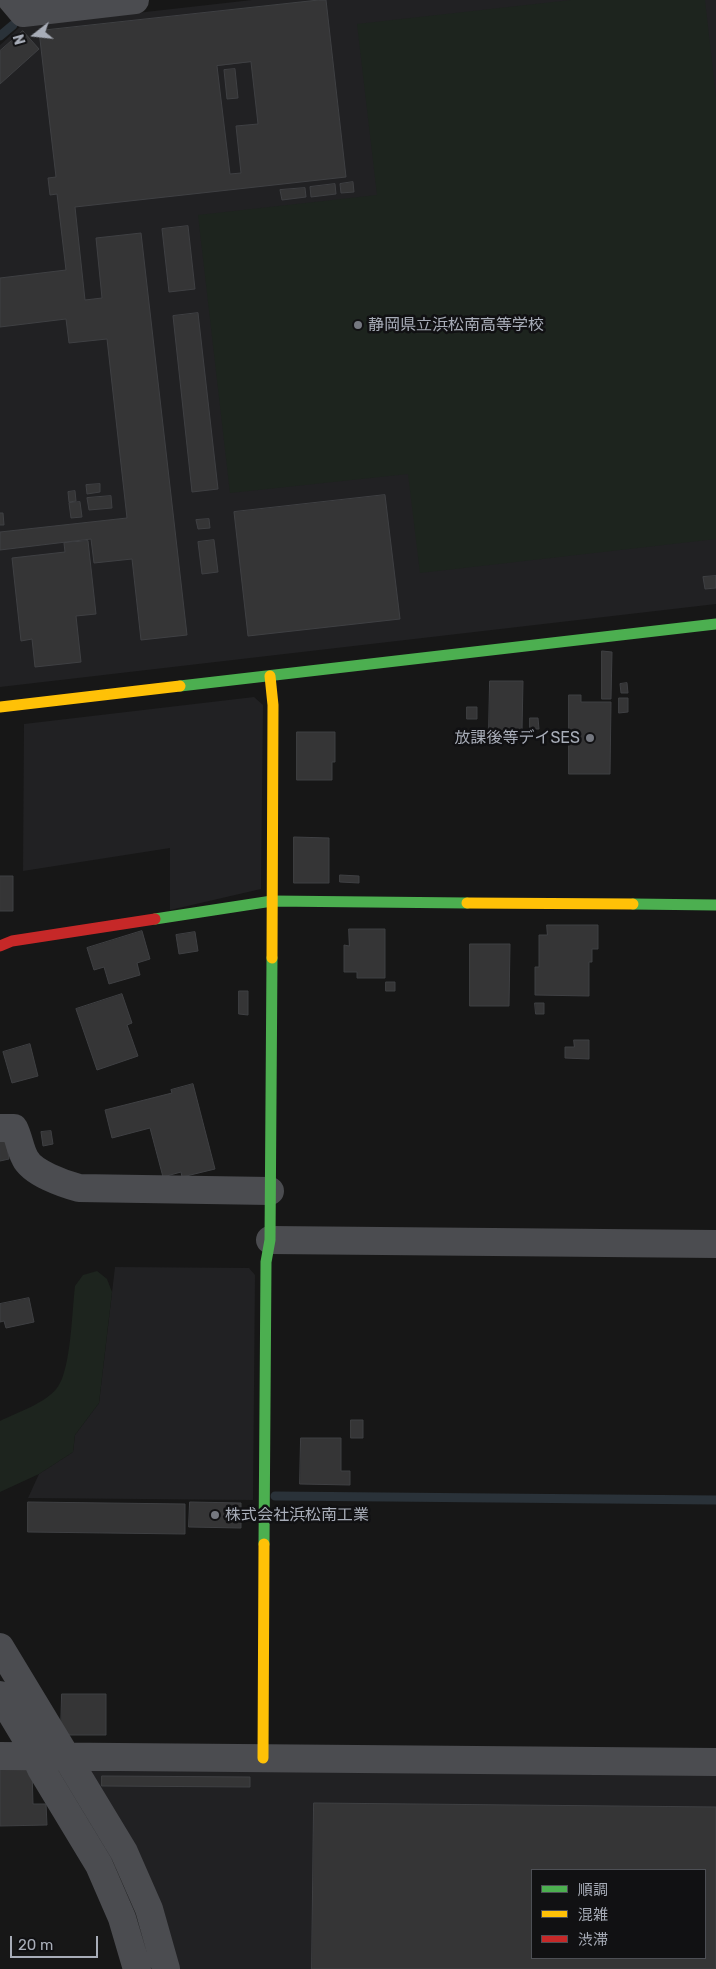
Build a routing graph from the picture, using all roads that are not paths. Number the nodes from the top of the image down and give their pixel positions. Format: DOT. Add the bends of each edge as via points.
graph roads {
  1 [pos="12,0"];
  2 [pos="134,0"];
  3 [pos="716,624"];
  4 [pos="270,676"];
  5 [pos="0,707"];
  6 [pos="272,901"];
  7 [pos="716,905"];
  8 [pos="0,946"];
  9 [pos="0,1128"];
  10 [pos="270,1191"];
  11 [pos="270,1240"];
  12 [pos="716,1244"];
  13 [pos="0,1647"];
  14 [pos="0,1695"];
  15 [pos="0,1756"];
  16 [pos="35,1756"];
  17 [pos="66,1756"];
  18 [pos="263,1758"];
  19 [pos="716,1762"];
  20 [pos="137,1969"];
  21 [pos="166,1969"];
  1 -- 2 [label="street" via="23,13"];
  3 -- 4 [label="street"];
  4 -- 5 [label="street"];
  4 -- 6 [label="street" via="273,705"];
  6 -- 7 [label="street"];
  6 -- 8 [label="street" via="12,941"];
  6 -- 10 [label="street"];
  9 -- 10 [label="street" via="14,1128 24,1156 32,1167 80,1188"];
  10 -- 11 [label="street"];
  11 -- 12 [label="street"];
  11 -- 18 [label="street" via="266,1262"];
  13 -- 17 [label="street"];
  14 -- 16 [label="street"];
  15 -- 16 [label="street"];
  16 -- 17 [label="street"];
  16 -- 20 [label="street" via="99,1865 122,1918"];
  17 -- 18 [label="street"];
  17 -- 21 [label="street" via="130,1866 149,1909"];
  18 -- 19 [label="street"];
}
